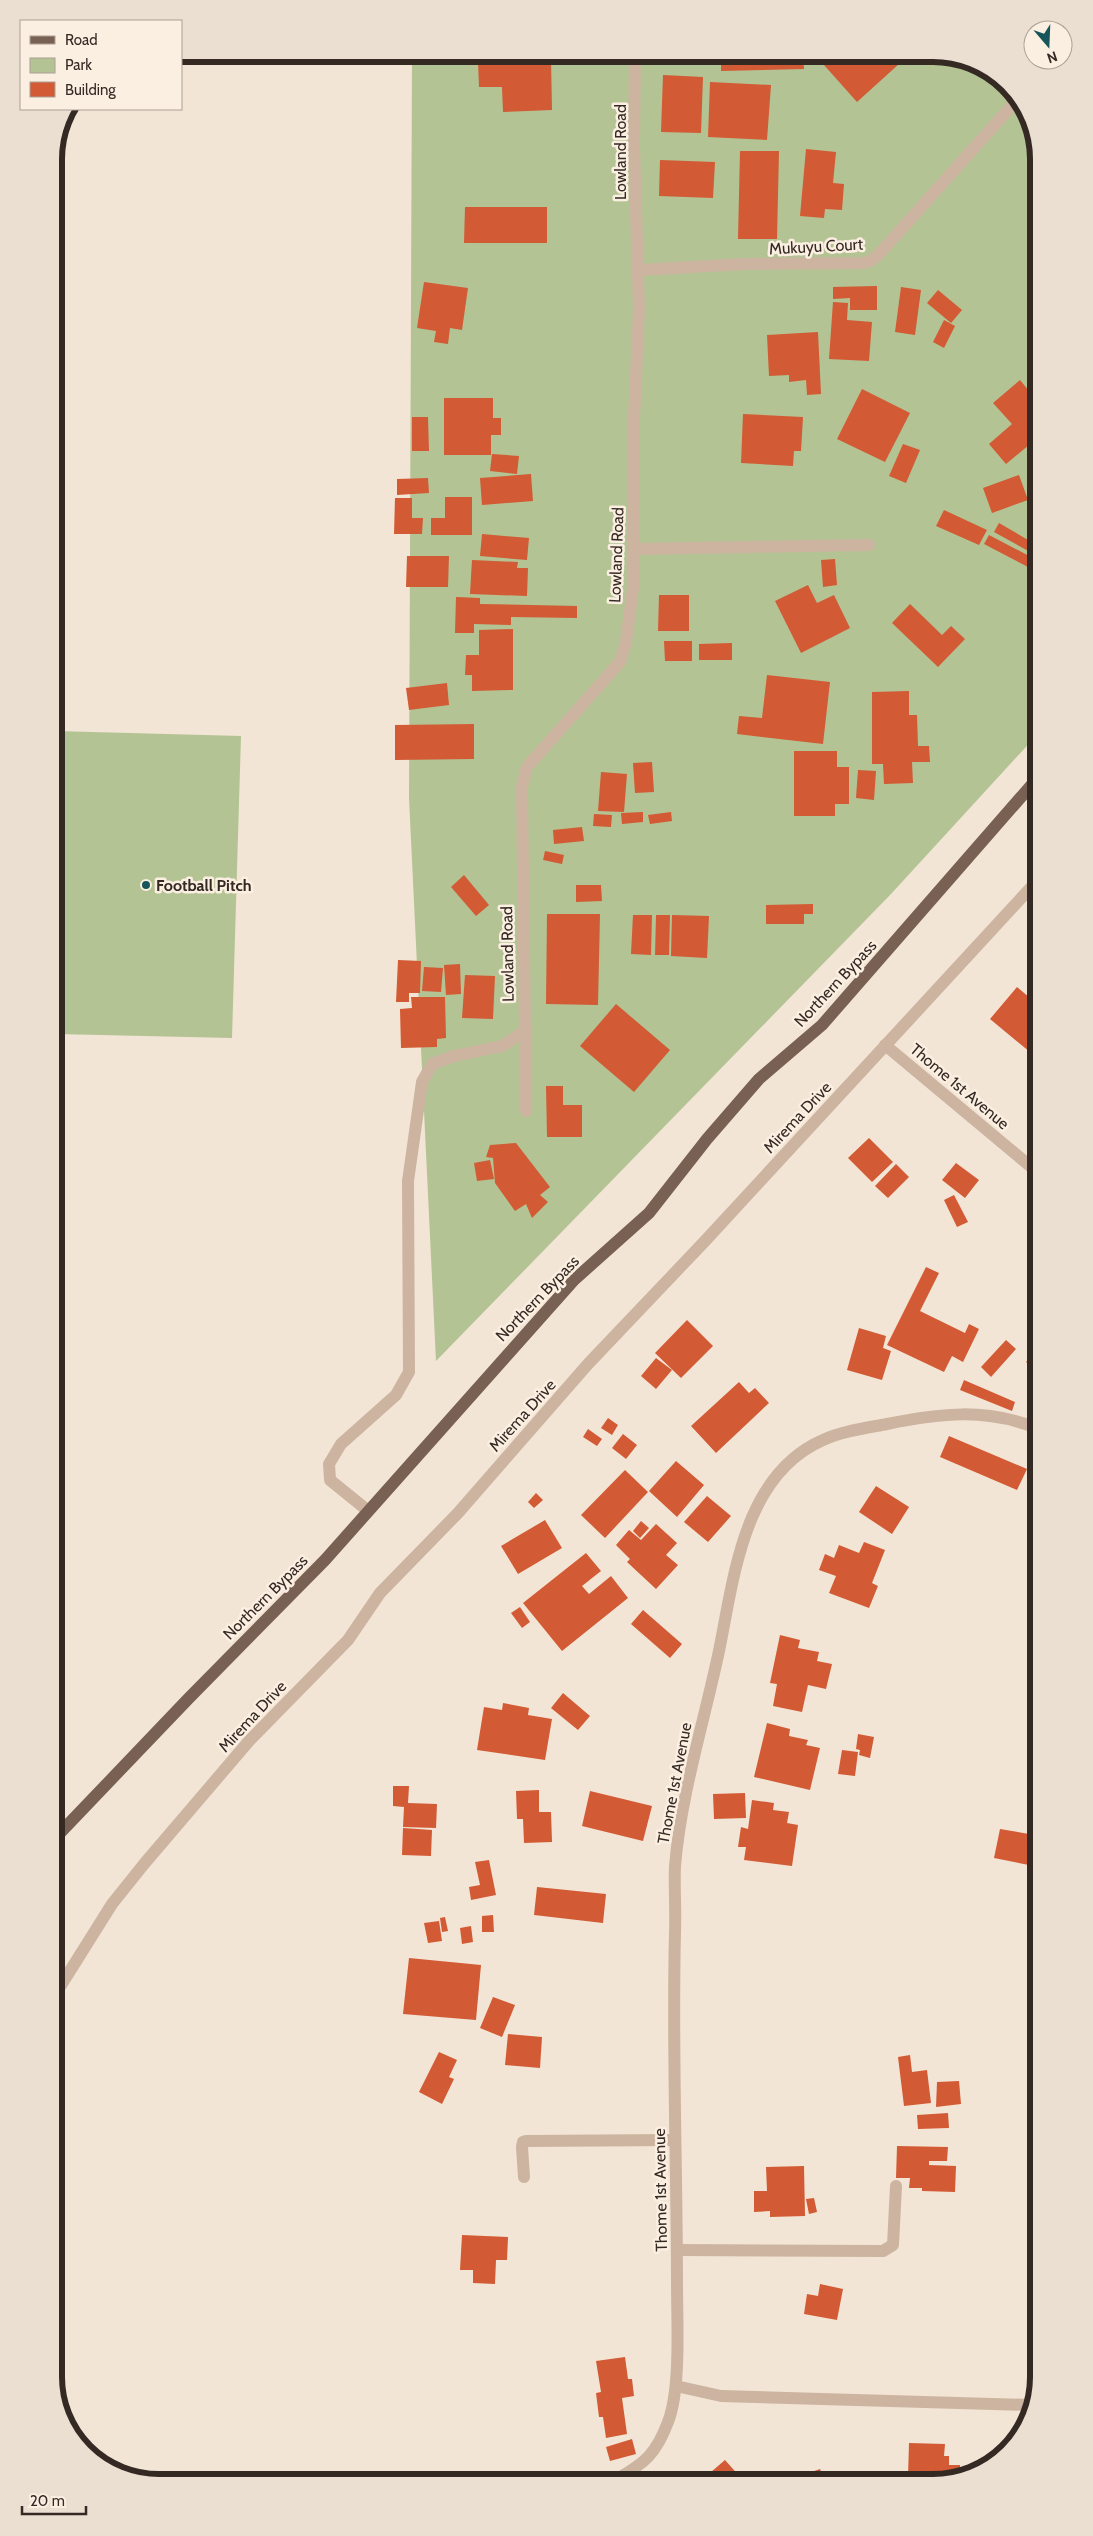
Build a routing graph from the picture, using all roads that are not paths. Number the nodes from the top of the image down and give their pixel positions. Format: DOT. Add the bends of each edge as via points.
graph roads {
  1 [pos="635,63"];
  2 [pos="1013,104"];
  3 [pos="639,270"];
  4 [pos="869,545"];
  5 [pos="635,549"];
  6 [pos="1030,787"];
  7 [pos="1030,888"];
  8 [pos="525,1031"];
  9 [pos="885,1045"];
  10 [pos="526,1111"];
  11 [pos="1030,1166"];
  12 [pos="1030,1426"];
  13 [pos="366,1510"];
  14 [pos="62,1831"];
  15 [pos="62,1983"];
  16 [pos="675,2140"];
  17 [pos="524,2177"];
  18 [pos="896,2186"];
  19 [pos="677,2250"];
  20 [pos="676,2386"];
  21 [pos="1026,2405"];
  22 [pos="626,2474"];
  1 -- 3 [label="street, Lowland Road" via="634,144"];
  2 -- 3 [label="street, Mukuyu Court" via="883,250 868,262"];
  3 -- 5 [label="street, Lowland Road" via="634,420"];
  4 -- 5 [label="street"];
  5 -- 8 [label="street, Lowland Road" via="632,601 620,662 527,767 522,786"];
  6 -- 13 [label="main road, Northern Bypass" via="822,1025 759,1079 649,1213 574,1280"];
  7 -- 9 [label="street, Mirema Drive"];
  8 -- 10 [label="street, Lowland Road"];
  8 -- 13 [label="street" via="502,1046 432,1064 422,1082 408,1181 409,1372 396,1395 341,1444 329,1464 330,1480"];
  9 -- 11 [label="street, Thome 1st Avenue"];
  9 -- 15 [label="street, Mirema Drive" via="588,1364 458,1513 380,1593 348,1640 249,1741 112,1904"];
  12 -- 16 [label="street, Thome 1st Avenue" via="997,1415 978,1414 905,1420 845,1432 820,1441 782,1470 754,1510 734,1576 675,1866"];
  13 -- 14 [label="main road, Northern Bypass" via="325,1560"];
  16 -- 17 [label="street" via="526,2140 522,2147"];
  16 -- 19 [label="street, Thome 1st Avenue"];
  18 -- 19 [label="street" via="893,2245 883,2250"];
  19 -- 20 [label="street, Thome 1st Avenue"];
  20 -- 21 [label="street" via="721,2396"];
  20 -- 22 [label="street, Thome 1st Avenue" via="669,2421 649,2460"];
}
